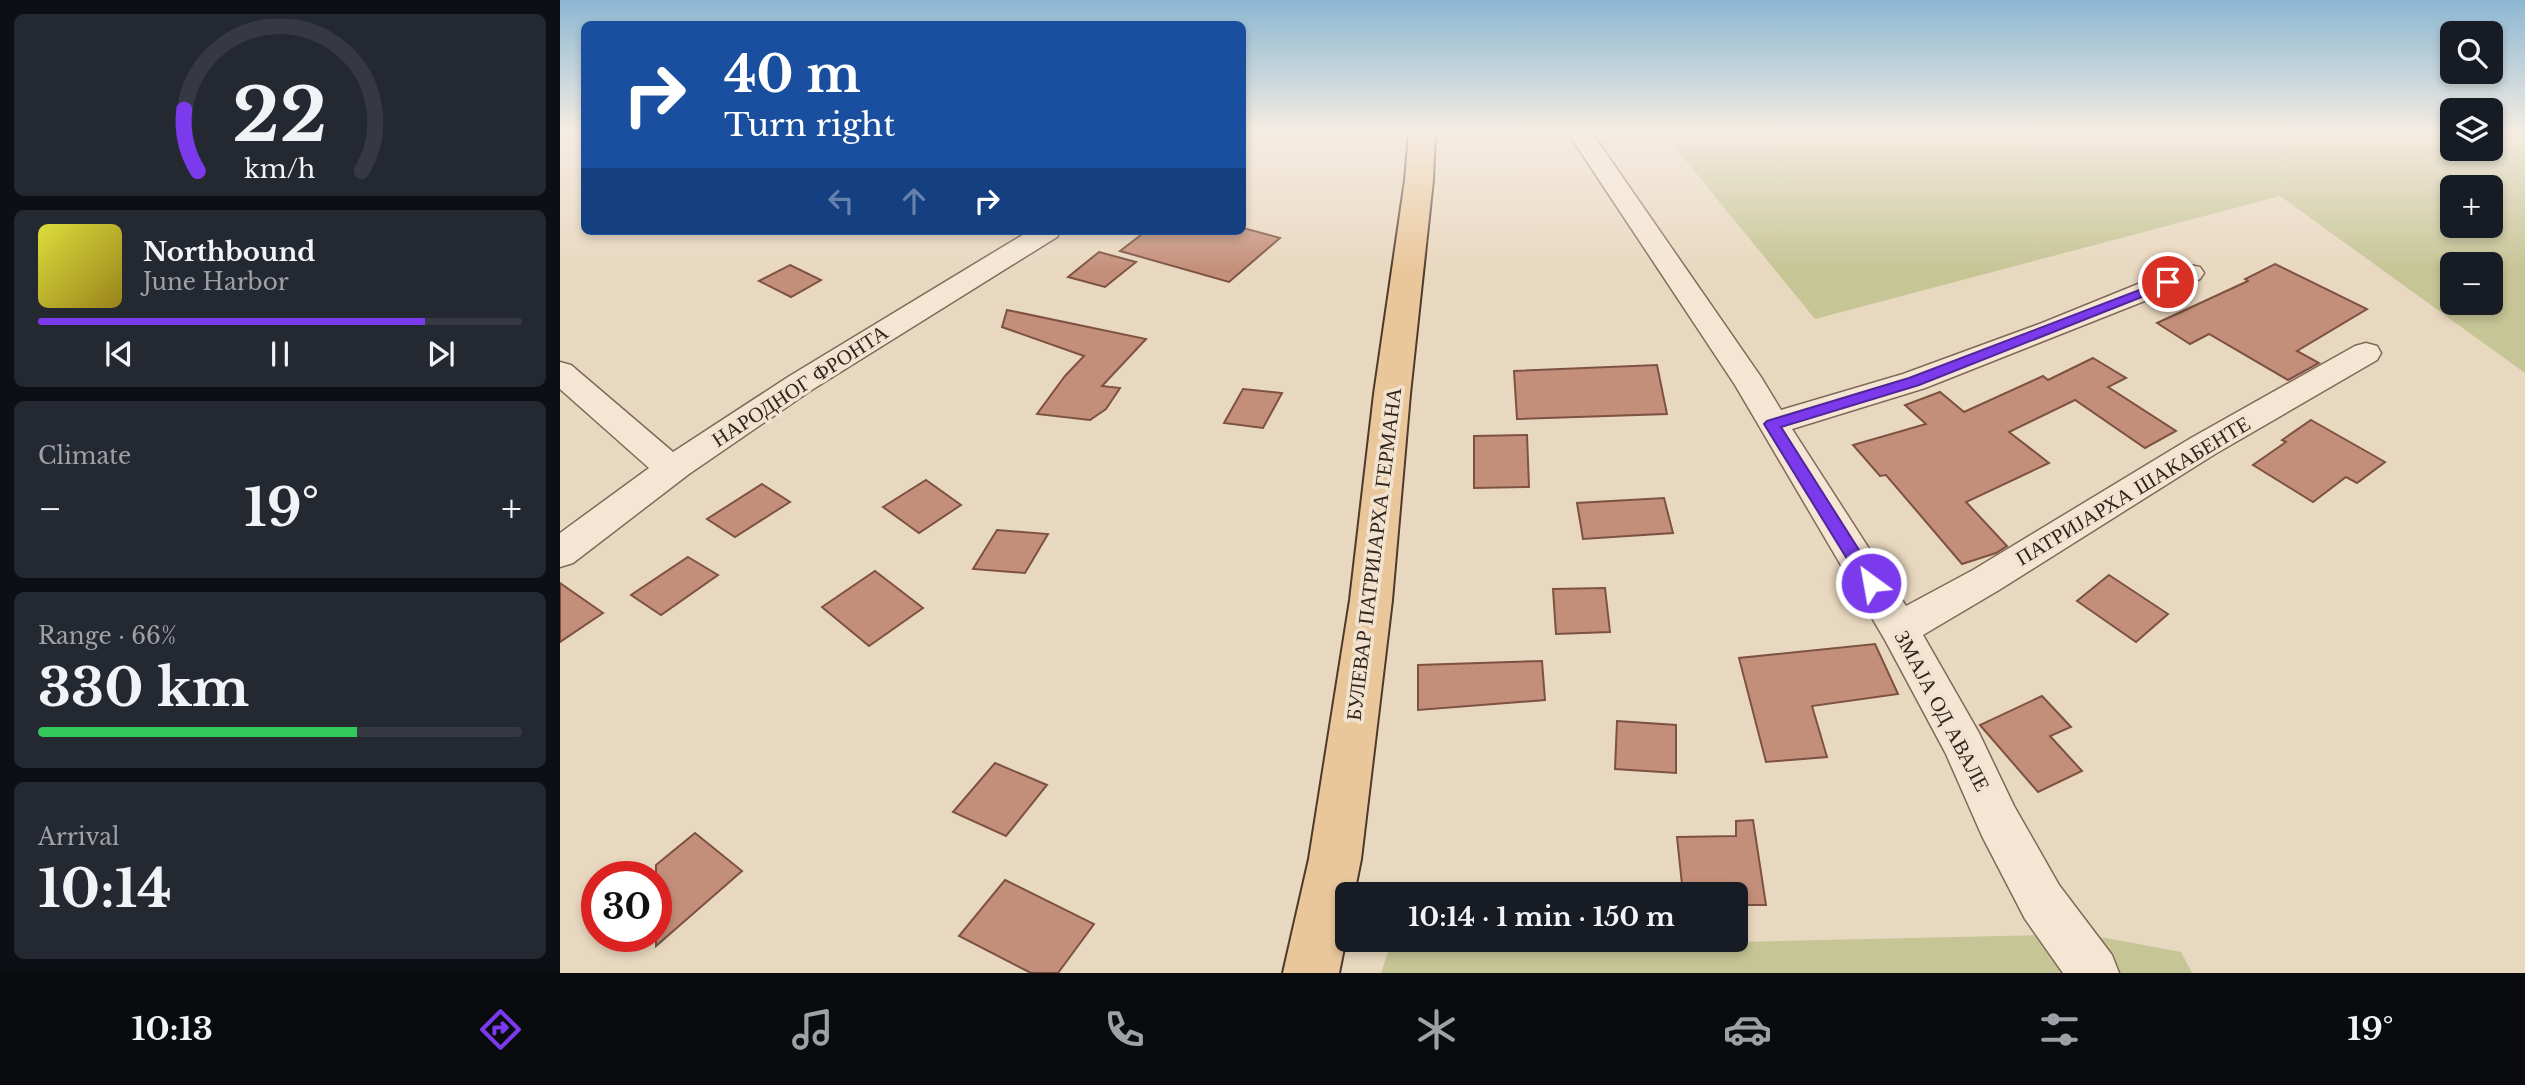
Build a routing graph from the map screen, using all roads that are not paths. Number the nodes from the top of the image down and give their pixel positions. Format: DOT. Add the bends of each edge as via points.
graph roads {
  1 [pos="1419,178"];
  2 [pos="1611,178"];
  3 [pos="1041,235"];
  4 [pos="2190,273"];
  5 [pos="2366,353"];
  6 [pos="560,372"];
  7 [pos="1772,424"];
  8 [pos="672,470"];
  9 [pos="560,553"];
  10 [pos="1899,629"];
  11 [pos="1311,973"];
  12 [pos="2094,973"];
  1 -- 11 [label="main road, БУЛЕВАР ПАТРИЈАРХА ГЕРМАНА" via="1371,600 1335,859"];
  2 -- 7 [label="street, ЗМАЈА ОД АВАЛЕ" via="1750,384"];
  3 -- 8 [label="street, НАРОДНОГ ФРОНТА" via="840,358"];
  4 -- 7 [label="street" via="1914,382"];
  5 -- 10 [label="street, ПАТРИЈАРХА ШАКАБЕНТЕ"];
  6 -- 8 [label="street"];
  7 -- 10 [label="street, ЗМАЈА ОД АВАЛЕ"];
  8 -- 9 [label="street, НАРОДНОГ ФРОНТА"];
  10 -- 12 [label="street, ЗМАЈА ОД АВАЛЕ" via="2042,902"];
}
